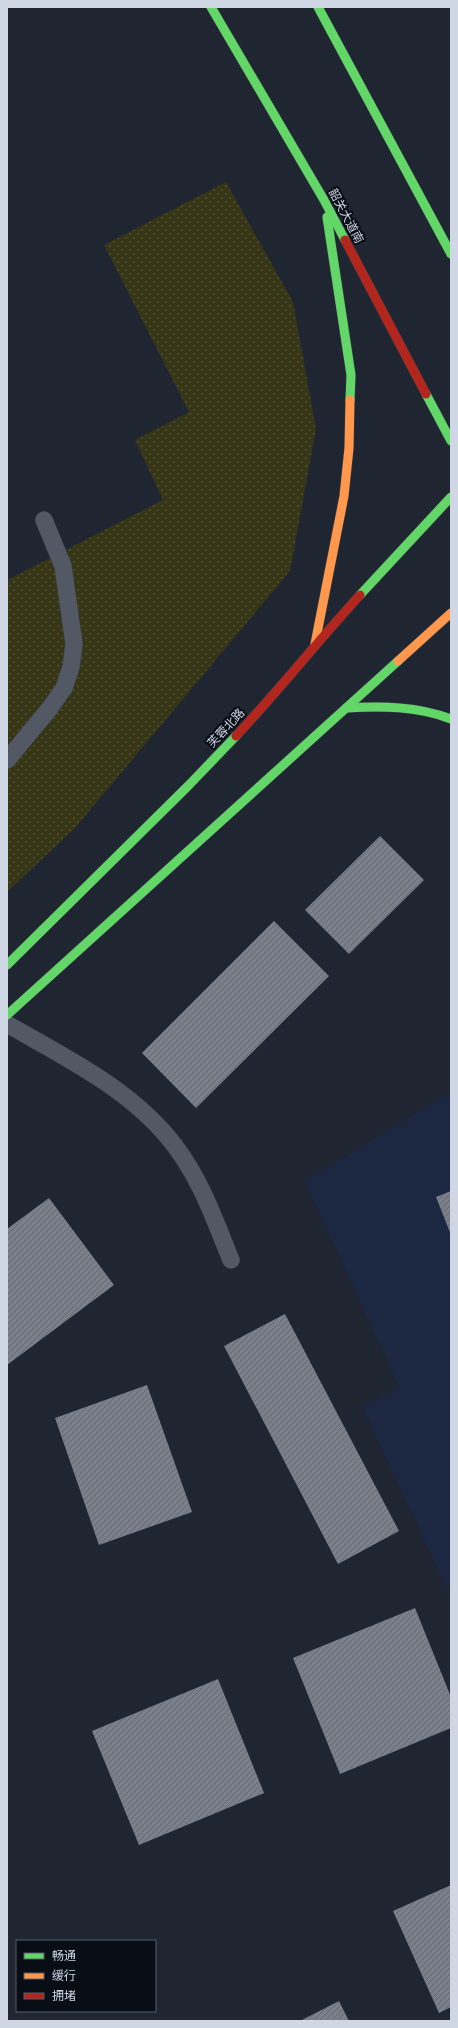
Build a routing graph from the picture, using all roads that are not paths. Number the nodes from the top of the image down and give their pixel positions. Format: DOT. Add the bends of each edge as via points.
graph roads {
  1 [pos="211,7"];
  2 [pos="318,7"];
  3 [pos="324,200"];
  4 [pos="429,213"];
  5 [pos="446,222"];
  6 [pos="451,254"];
  7 [pos="451,441"];
  8 [pos="451,497"];
  9 [pos="44,520"];
  10 [pos="451,613"];
  11 [pos="315,644"];
  12 [pos="346,708"];
  13 [pos="451,719"];
  14 [pos="7,760"];
  15 [pos="7,965"];
  16 [pos="7,1015"];
  17 [pos="7,1024"];
  18 [pos="231,1260"];
  1 -- 3 [label="main road, 韶关大道南"];
  2 -- 4 [label="main road"];
  3 -- 7 [label="main road, 韶关大道南"];
  3 -- 11 [label="main road" via="351,375 349,448 344,496"];
  4 -- 5 [label="main road"];
  4 -- 6 [label="main road"];
  8 -- 11 [label="main road, 芙蓉北路"];
  9 -- 14 [label="lane" via="63,566 74,644 71,667 64,688"];
  10 -- 12 [label="main road"];
  11 -- 15 [label="main road, 芙蓉北路" via="259,711 189,785"];
  12 -- 13 [label="main road" via="412,708"];
  12 -- 16 [label="main road"];
  17 -- 18 [label="lane" via="118,1090 150,1118 176,1146 202,1189"];
}
